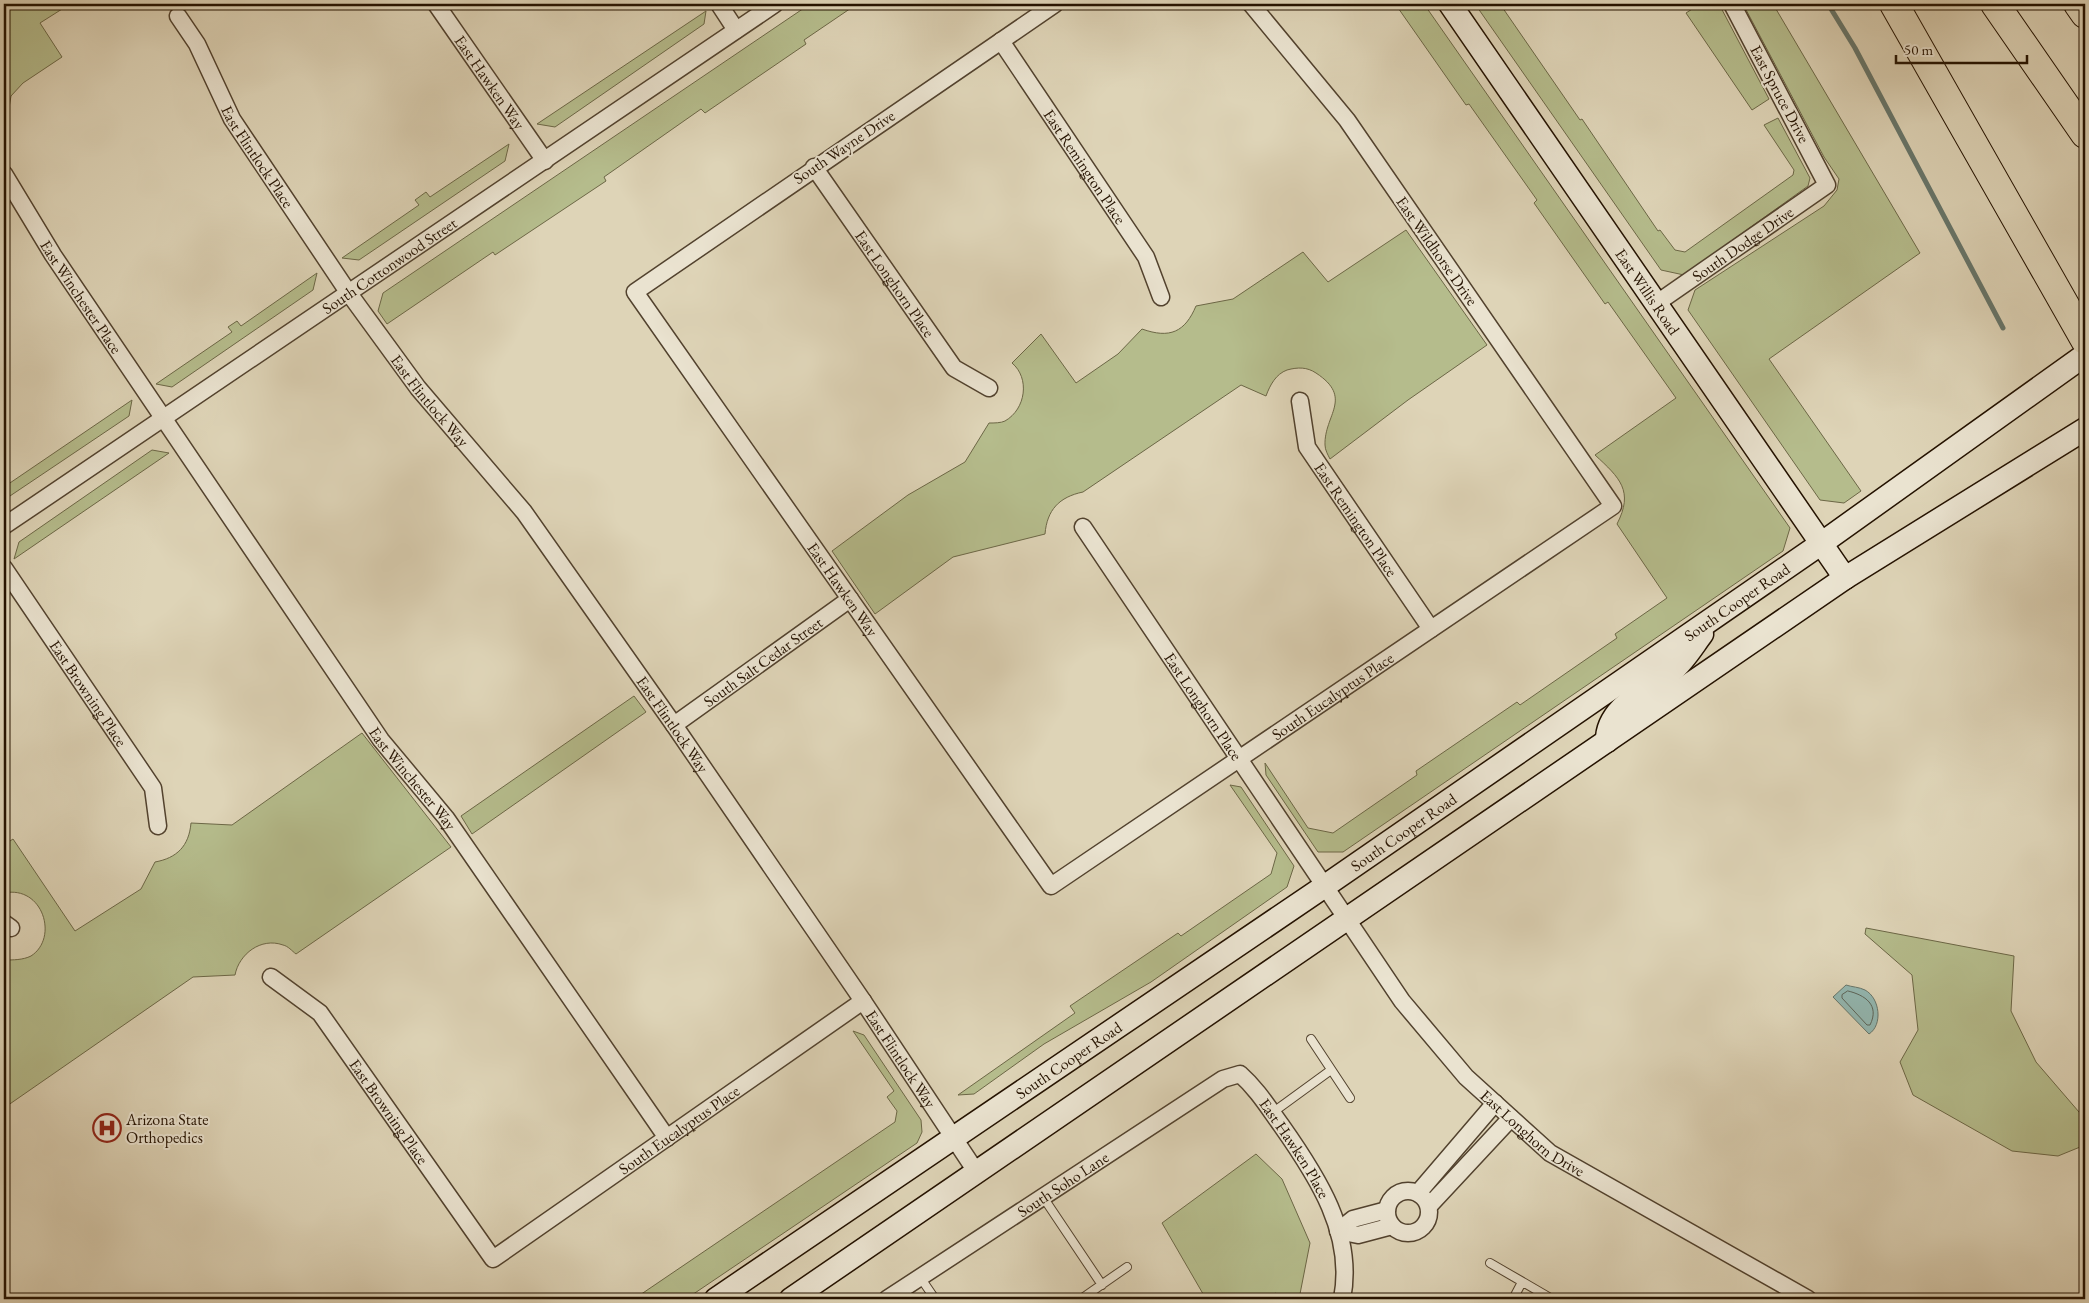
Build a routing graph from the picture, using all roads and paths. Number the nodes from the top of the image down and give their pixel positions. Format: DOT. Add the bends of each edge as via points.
graph roads {
  1 [pos="436,4"];
  2 [pos="719,4"];
  3 [pos="775,4"];
  4 [pos="1055,4"];
  5 [pos="1251,4"];
  6 [pos="1450,4"];
  7 [pos="1732,4"];
  8 [pos="1894,4"];
  9 [pos="1995,4"];
  10 [pos="2078,4"];
  11 [pos="2085,14"];
  12 [pos="178,16"];
  13 [pos="736,30"];
  14 [pos="1000,41"];
  15 [pos="2085,134"];
  16 [pos="545,161"];
  17 [pos="814,167"];
  18 [pos="4,174"];
  19 [pos="1828,185"];
  20 [pos="348,292"];
  21 [pos="635,292"];
  22 [pos="1161,297"];
  23 [pos="1657,303"];
  24 [pos="2085,340"];
  25 [pos="2085,355"];
  26 [pos="989,388"];
  27 [pos="1300,401"];
  28 [pos="163,418"];
  29 [pos="2085,429"];
  30 [pos="1614,506"];
  31 [pos="4,526"];
  32 [pos="1083,527"];
  33 [pos="1822,543"];
  34 [pos="4,568"];
  35 [pos="1845,578"];
  36 [pos="850,599"];
  37 [pos="1717,616"];
  38 [pos="1431,629"];
  39 [pos="674,725"];
  40 [pos="1607,741"];
  41 [pos="1239,760"];
  42 [pos="158,826"];
  43 [pos="1051,886"];
  44 [pos="1325,886"];
  45 [pos="1347,919"];
  46 [pos="272,976"];
  47 [pos="863,1001"];
  48 [pos="1311,1039"];
  49 [pos="1331,1070"];
  50 [pos="1240,1074"];
  51 [pos="1350,1098"];
  52 [pos="1495,1103"];
  53 [pos="1272,1113"];
  54 [pos="1510,1118"];
  55 [pos="667,1138"];
  56 [pos="953,1138"];
  57 [pos="977,1173"];
  58 [pos="1418,1193"];
  59 [pos="1043,1198"];
  60 [pos="1429,1206"];
  61 [pos="1387,1210"];
  62 [pos="1392,1226"];
  63 [pos="1338,1231"];
  64 [pos="494,1259"];
  65 [pos="1490,1263"];
  66 [pos="1127,1267"];
  67 [pos="920,1277"];
  68 [pos="1522,1282"];
  69 [pos="1102,1285"];
  70 [pos="716,1299"];
  71 [pos="791,1299"];
  72 [pos="887,1299"];
  73 [pos="935,1299"];
  74 [pos="1081,1299"];
  75 [pos="1342,1299"];
  76 [pos="1512,1299"];
  77 [pos="1552,1299"];
  78 [pos="1808,1299"];
  1 -- 16 [label="street, East Hawken Way"];
  2 -- 13 [label="street"];
  3 -- 13 [label="street, South Cottonwood Street"];
  4 -- 14 [label="street, South Wayne Drive"];
  5 -- 30 [label="street, East Wildhorse Drive" via="1347,120"];
  6 -- 23 [label="main road, East Willis Road"];
  7 -- 19 [label="street, East Spruce Drive"];
  8 -- 24 [label="highway"];
  9 -- 15 [label="highway"];
  10 -- 11 [label="highway"];
  12 -- 20 [label="street, East Flintlock Place" via="197,44 232,119"];
  13 -- 16 [label="street, South Cottonwood Street"];
  14 -- 17 [label="street, South Wayne Drive"];
  14 -- 22 [label="street, East Remington Place" via="1146,257"];
  16 -- 20 [label="street, South Cottonwood Street"];
  17 -- 21 [label="street, South Wayne Drive"];
  17 -- 26 [label="street, East Longhorn Place" via="954,368"];
  18 -- 28 [label="street, East Winchester Place" via="53,255"];
  19 -- 23 [label="street, South Dodge Drive"];
  20 -- 28 [label="street, South Cottonwood Street"];
  20 -- 39 [label="street, East Flintlock Way" via="418,388 524,512"];
  21 -- 36 [label="street, East Hawken Way"];
  23 -- 33 [label="main road, East Willis Road"];
  25 -- 33 [label="main road, South Cooper Road"];
  27 -- 38 [label="street, East Remington Place" via="1307,447"];
  28 -- 31 [label="street, South Cottonwood Street"];
  28 -- 55 [label="street, East Winchester Way" via="381,740 446,818"];
  29 -- 35 [label="main road"];
  30 -- 38 [label="street, South Eucalyptus Place"];
  32 -- 41 [label="street, East Longhorn Place"];
  33 -- 35 [label="main road, East Willis Road"];
  33 -- 37 [label="main road, South Cooper Road"];
  34 -- 42 [label="street, East Browning Place" via="153,788"];
  35 -- 40 [label="main road"];
  36 -- 39 [label="street, South Salt Cedar Street"];
  36 -- 43 [label="street, East Hawken Way"];
  37 -- 40 [label="main road" via="1675,669 1613,718"];
  37 -- 44 [label="main road, South Cooper Road"];
  38 -- 41 [label="street, South Eucalyptus Place"];
  39 -- 47 [label="street, East Flintlock Way"];
  40 -- 45 [label="main road"];
  41 -- 43 [label="street, South Eucalyptus Place"];
  41 -- 44 [label="street, East Longhorn Place"];
  44 -- 45 [label="street, East Longhorn Drive"];
  44 -- 56 [label="main road, South Cooper Road"];
  45 -- 52 [label="street, East Longhorn Drive" via="1402,1001 1466,1077"];
  45 -- 57 [label="main road"];
  46 -- 64 [label="street, East Browning Place" via="320,1013"];
  47 -- 55 [label="street, South Eucalyptus Place"];
  47 -- 56 [label="street, East Flintlock Way"];
  48 -- 49 [label="lane"];
  49 -- 51 [label="lane"];
  49 -- 53 [label="lane"];
  50 -- 53 [label="street, East Hawken Place" via="1252,1084"];
  50 -- 59 [label="street, South Soho Lane" via="1223,1079"];
  52 -- 54 [label="street, East Longhorn Drive"];
  52 -- 58 [label="street"];
  53 -- 63 [label="street, East Hawken Place" via="1326,1194"];
  54 -- 60 [label="street"];
  54 -- 78 [label="street, East Longhorn Drive" via="1550,1153"];
  55 -- 64 [label="street, South Eucalyptus Place"];
  56 -- 57 [label="street, East Flintlock Way"];
  56 -- 70 [label="main road, South Cooper Road"];
  57 -- 71 [label="main road"];
  58 -- 60 [label="street"];
  58 -- 61 [label="street" via="1410,1191 1394,1196"];
  59 -- 67 [label="street, South Soho Lane"];
  59 -- 69 [label="lane"];
  60 -- 62 [label="street" via="1430,1215 1422,1229 1406,1234"];
  61 -- 62 [label="street"];
  61 -- 63 [label="street" via="1353,1219"];
  62 -- 63 [label="street" via="1358,1235"];
  63 -- 75 [label="street, East Hawken Place" via="1345,1267"];
  65 -- 68 [label="lane"];
  66 -- 69 [label="lane"];
  67 -- 72 [label="street, South Soho Lane"];
  67 -- 73 [label="lane"];
  68 -- 76 [label="lane"];
  68 -- 77 [label="lane"];
  69 -- 74 [label="lane"];
}
